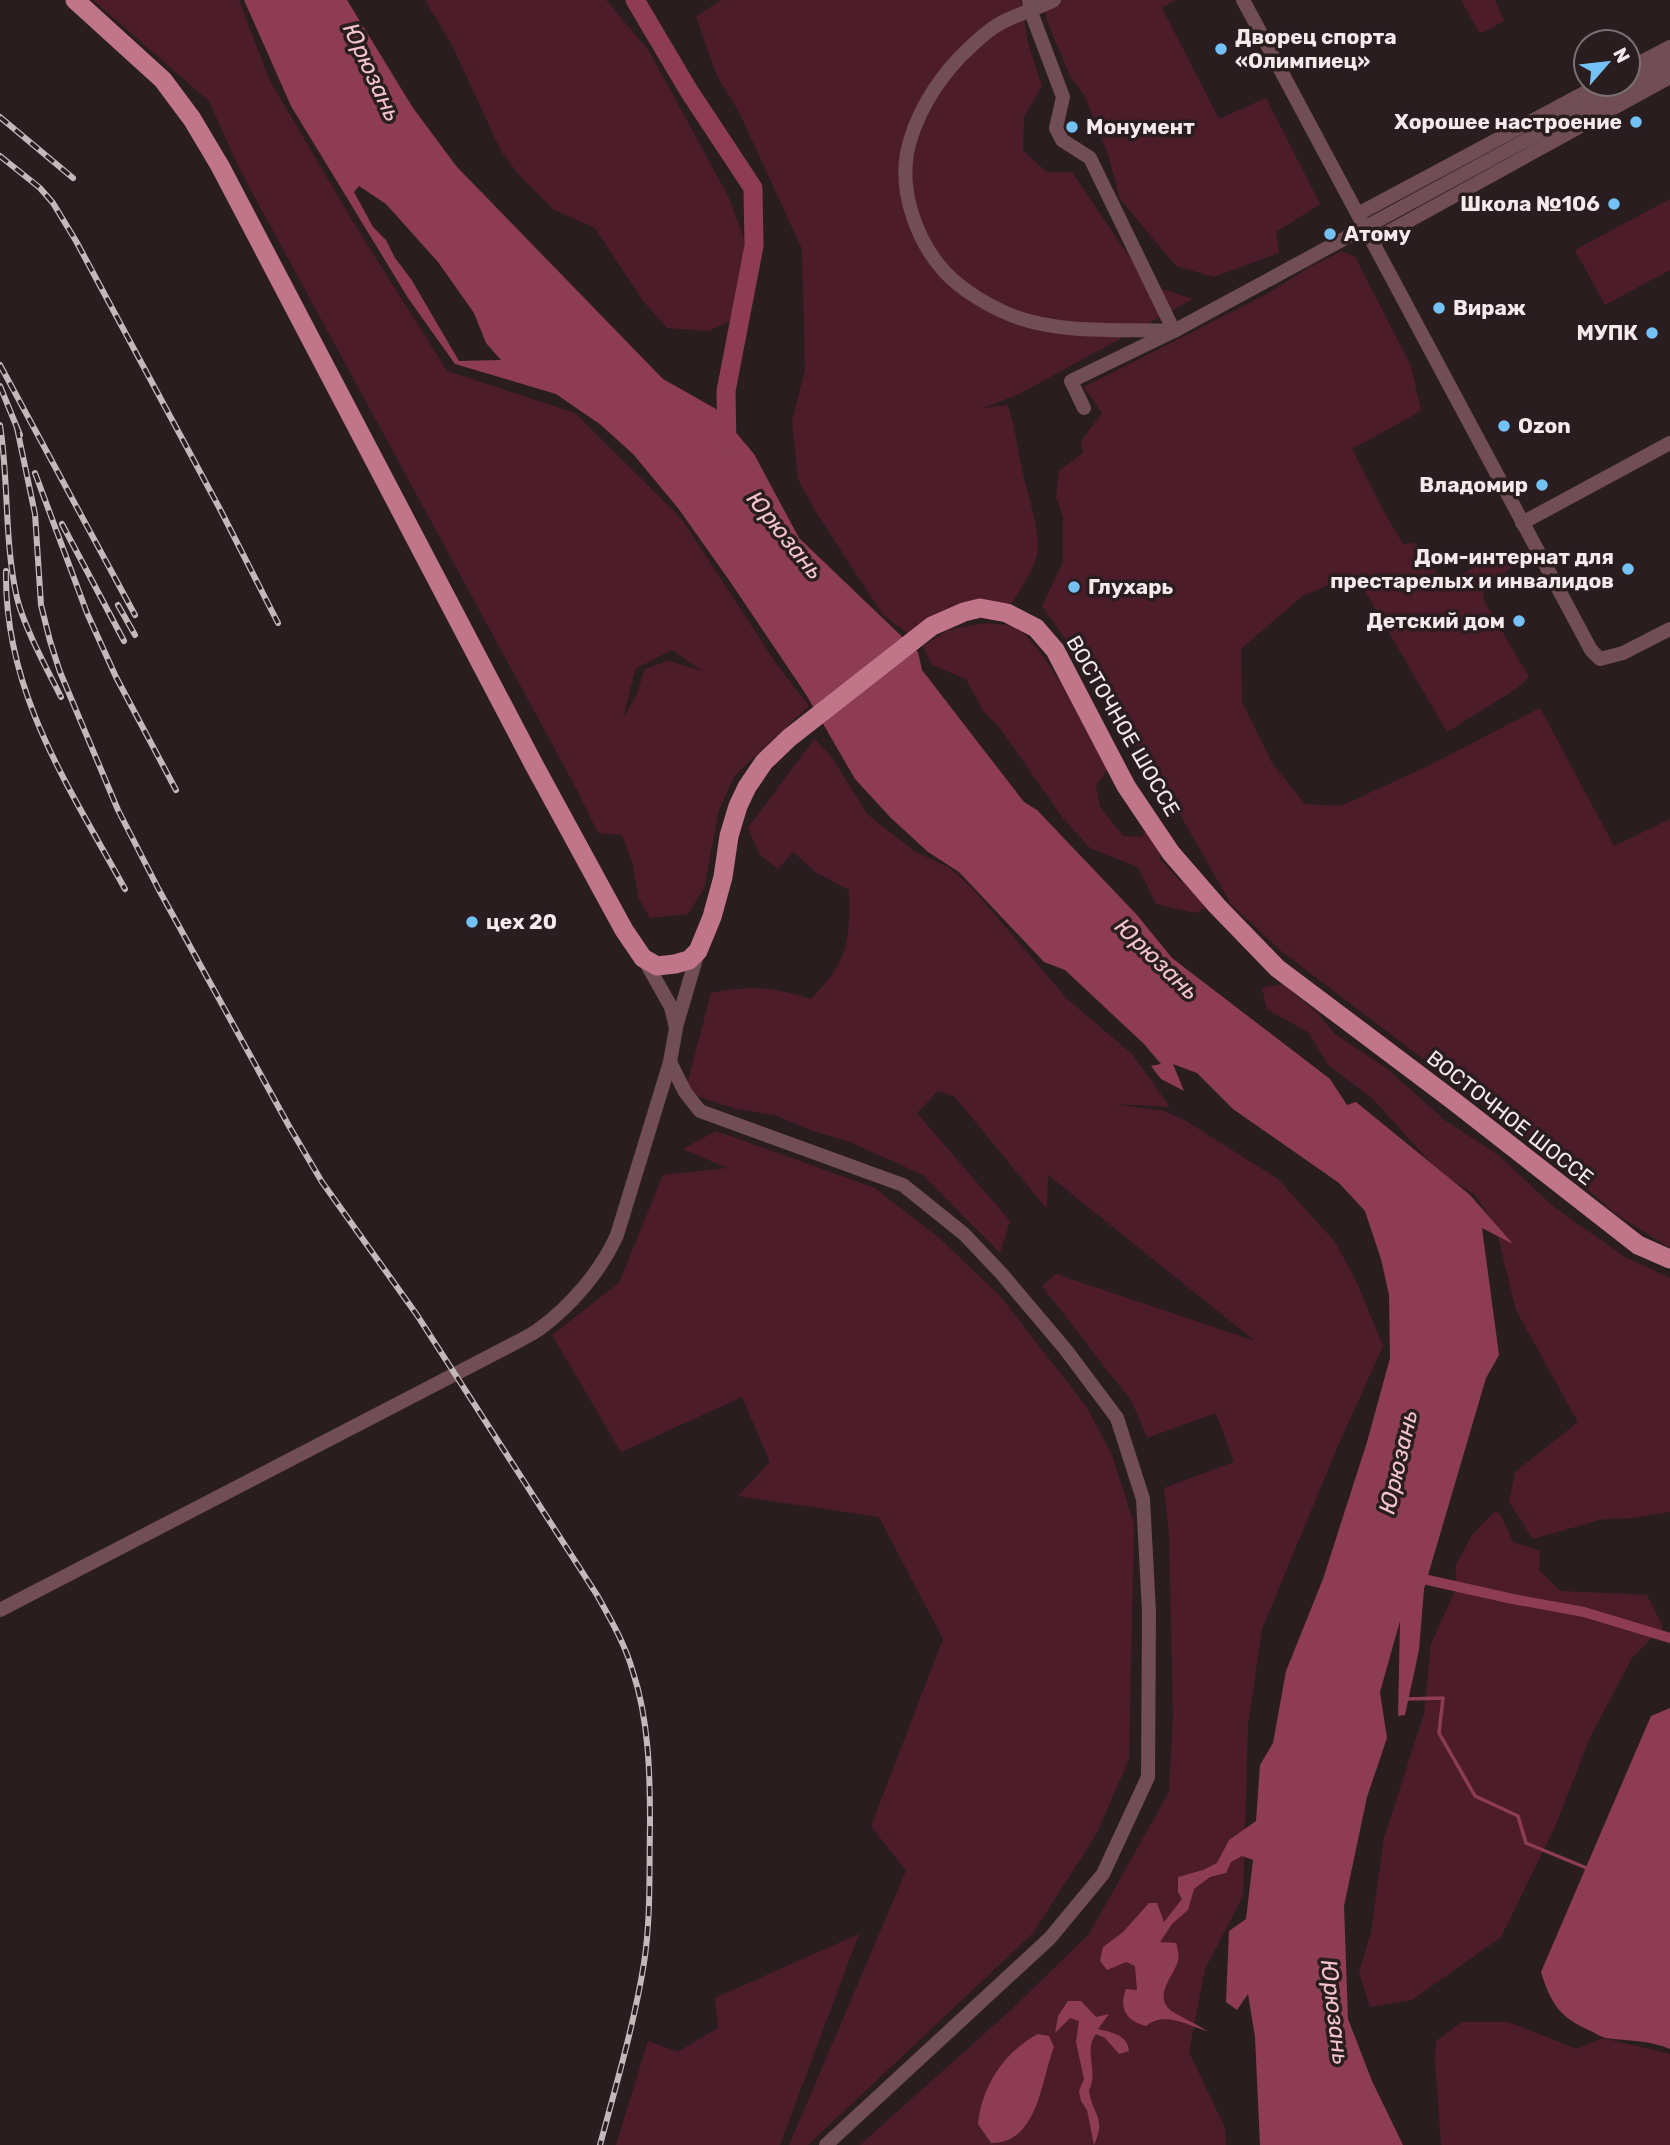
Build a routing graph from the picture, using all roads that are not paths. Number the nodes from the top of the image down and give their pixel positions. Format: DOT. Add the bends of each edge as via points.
graph roads {
  1 [pos="75,0"];
  2 [pos="1054,0"];
  3 [pos="1243,0"];
  4 [pos="1030,6"];
  5 [pos="1670,47"];
  6 [pos="1642,62"];
  7 [pos="1670,62"];
  8 [pos="1670,78"];
  9 [pos="1578,98"];
  10 [pos="1365,228"];
  11 [pos="1174,331"];
  12 [pos="1084,408"];
  13 [pos="1670,443"];
  14 [pos="1522,523"];
  15 [pos="1670,629"];
  16 [pos="698,951"];
  17 [pos="643,958"];
  18 [pos="676,1028"];
  19 [pos="670,1062"];
  20 [pos="1670,1259"];
  21 [pos="0,1610"];
  22 [pos="826,2145"];
  1 -- 17 [label="main road" via="163,80 213,154 526,750"];
  2 -- 4 [label="street"];
  3 -- 10 [label="street"];
  4 -- 11 [label="street" via="1063,97 1056,128 1062,140 1090,158"];
  4 -- 11 [label="street" via="1000,23 960,57 921,109 907,154 906,190 917,230 945,272 975,296 1016,316 1055,326"];
  5 -- 6 [label="street"];
  7 -- 10 [label="street"];
  8 -- 10 [label="street" via="1511,164"];
  9 -- 10 [label="street"];
  10 -- 11 [label="street"];
  10 -- 14 [label="street"];
  11 -- 12 [label="street" via="1071,381"];
  13 -- 14 [label="street"];
  14 -- 15 [label="street" via="1600,659 1623,653"];
  16 -- 17 [label="main road" via="676,964 657,966"];
  16 -- 18 [label="street, ВОСТОЧНОЕ ШОССЕ"];
  16 -- 20 [label="main road, ВОСТОЧНОЕ ШОССЕ" via="723,877 738,806 764,762 932,626 980,608 1007,613 1037,628 1055,650 1126,786 1171,853 1277,968 1638,1245"];
  17 -- 18 [label="street" via="671,1007"];
  18 -- 19 [label="street, ВОСТОЧНОЕ ШОССЕ"];
  19 -- 21 [label="street, ВОСТОЧНОЕ ШОССЕ" via="608,1254 569,1303 537,1330"];
  19 -- 22 [label="street" via="699,1111 903,1185 964,1234 1050,1331 1117,1418 1143,1499 1149,1612 1148,1777 1103,1874 1050,1938"];
}
